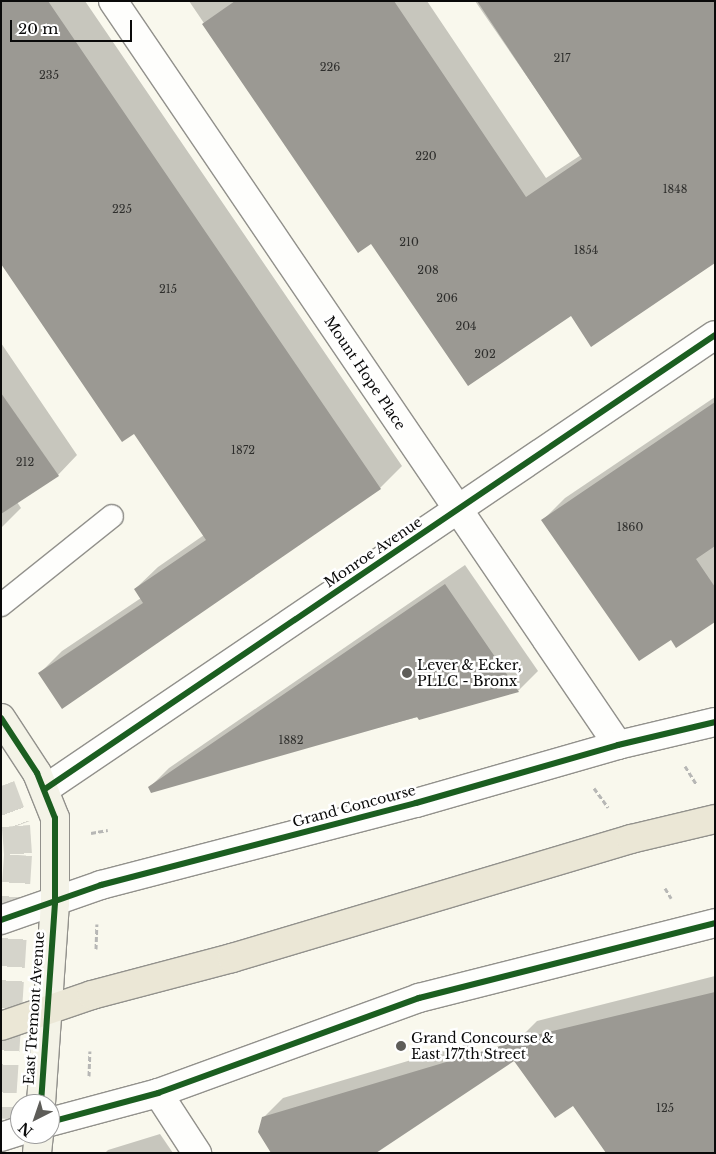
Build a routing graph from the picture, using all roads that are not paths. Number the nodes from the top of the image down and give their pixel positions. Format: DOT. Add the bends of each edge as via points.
graph roads {
  1 [pos="113,1"];
  2 [pos="715,335"];
  3 [pos="458,509"];
  4 [pos="112,516"];
  5 [pos="1,605"];
  6 [pos="1,718"];
  7 [pos="715,722"];
  8 [pos="618,745"];
  9 [pos="45,788"];
  10 [pos="715,819"];
  11 [pos="54,903"];
  12 [pos="1,920"];
  13 [pos="715,923"];
  14 [pos="46,1012"];
  15 [pos="1,1026"];
  16 [pos="158,1093"];
  17 [pos="42,1094"];
  18 [pos="60,1119"];
  19 [pos="197,1153"];
  1 -- 3 [label="street, Mount Hope Place"];
  2 -- 3 [label="street, Monroe Avenue"];
  3 -- 8 [label="street, Mount Hope Place"];
  3 -- 9 [label="street, Monroe Avenue"];
  4 -- 5 [label="lane"];
  6 -- 9 [label="main road, East Tremont Avenue"];
  7 -- 8 [label="street, Grand Concourse"];
  8 -- 11 [label="street, Grand Concourse" via="416,802 101,884"];
  9 -- 11 [label="main road, East Tremont Avenue" via="57,833"];
  10 -- 14 [label="main road" via="631,838 232,958 92,995"];
  11 -- 12 [label="street, Grand Concourse"];
  11 -- 14 [label="main road, East Tremont Avenue"];
  13 -- 16 [label="street" via="534,966 420,998"];
  14 -- 15 [label="main road"];
  14 -- 17 [label="main road, East Tremont Avenue"];
  16 -- 18 [label="street"];
  16 -- 19 [label="street"];
}
